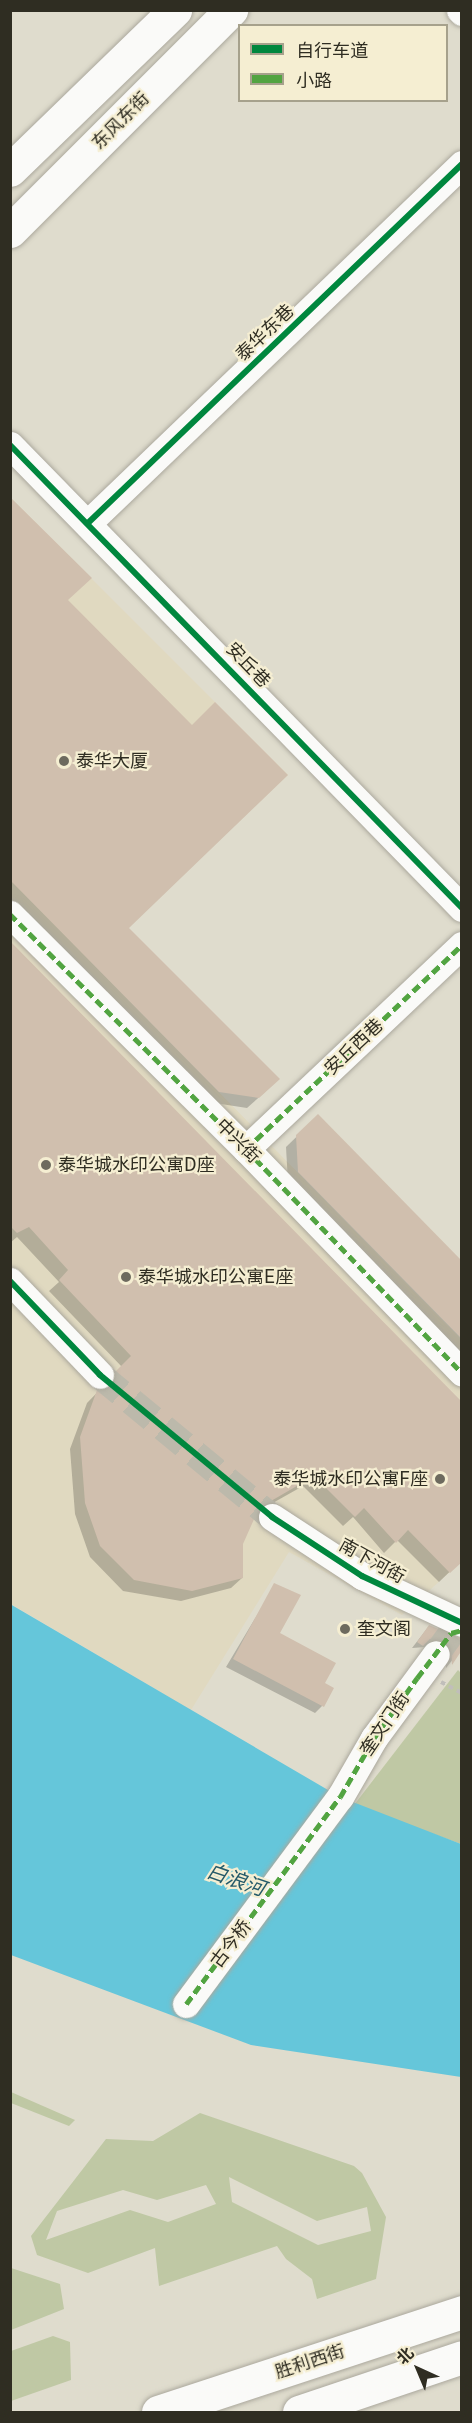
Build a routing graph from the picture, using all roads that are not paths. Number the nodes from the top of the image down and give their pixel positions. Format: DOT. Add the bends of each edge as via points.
graph roads {
  1 [pos="175,10"];
  2 [pos="231,10"];
  3 [pos="462,164"];
  4 [pos="10,171"];
  5 [pos="10,231"];
  6 [pos="10,445"];
  7 [pos="89,522"];
  8 [pos="462,909"];
  9 [pos="10,914"];
  10 [pos="462,945"];
  11 [pos="246,1149"];
  12 [pos="10,1281"];
  13 [pos="462,1373"];
  14 [pos="100,1375"];
  15 [pos="272,1517"];
  16 [pos="458,1629"];
  17 [pos="436,1654"];
  18 [pos="340,1797"];
  19 [pos="186,2004"];
  20 [pos="462,2312"];
  21 [pos="462,2357"];
  22 [pos="158,2412"];
  23 [pos="299,2412"];
  1 -- 4 [label="main road"];
  2 -- 5 [label="main road, 东风东街"];
  3 -- 7 [label="street, 泰华东巷"];
  6 -- 7 [label="street, 安丘巷"];
  7 -- 8 [label="street, 安丘巷"];
  9 -- 11 [label="street, 中兴街"];
  10 -- 11 [label="street, 安丘西巷"];
  11 -- 13 [label="street, 中兴街"];
  12 -- 14 [label="street"];
  15 -- 16 [label="street, 南下河街" via="362,1576"];
  17 -- 18 [label="street, 奎文门街" via="377,1733"];
  18 -- 19 [label="street, 古今桥"];
  20 -- 22 [label="main road, 胜利西街"];
  21 -- 23 [label="main road"];
}
